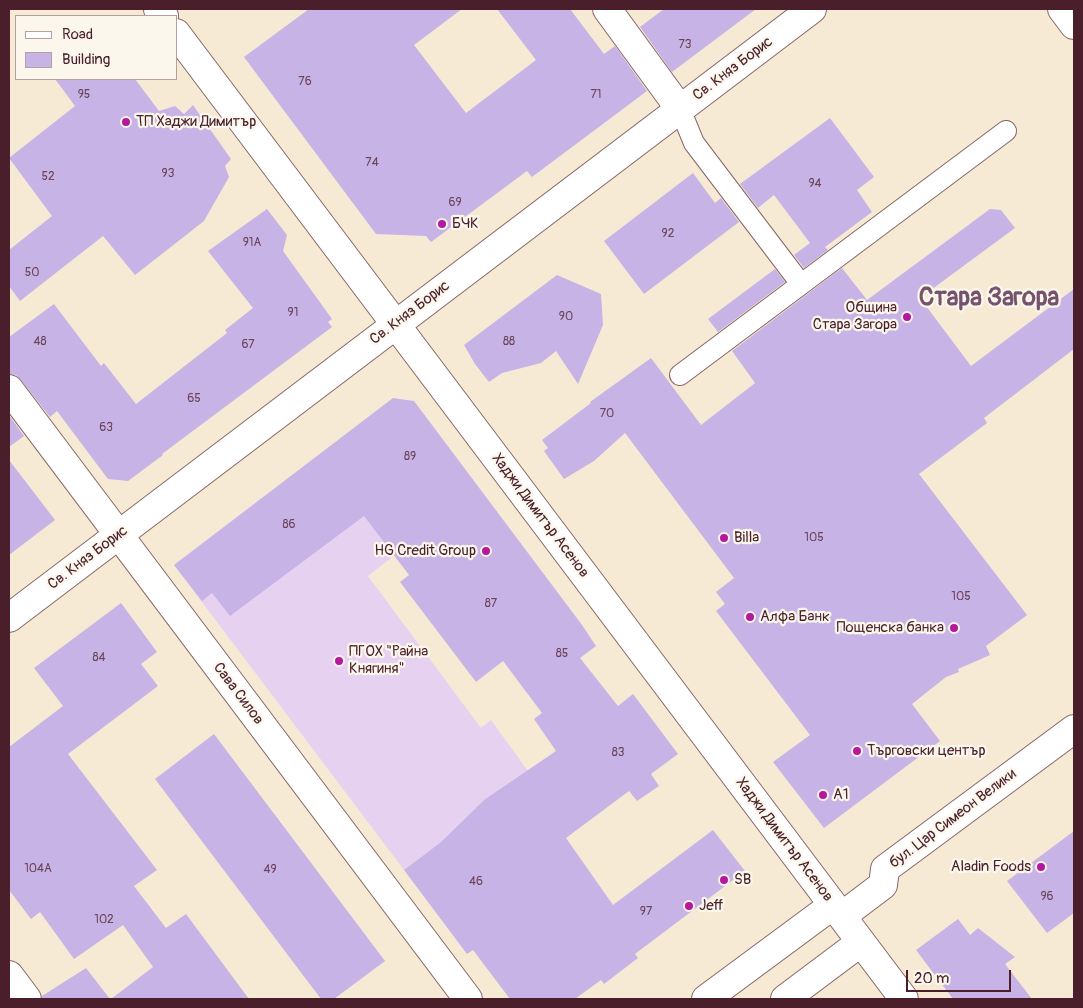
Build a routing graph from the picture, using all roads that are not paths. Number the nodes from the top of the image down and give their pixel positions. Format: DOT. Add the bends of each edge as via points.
graph roads {
  1 [pos="607,9"];
  2 [pos="812,9"];
  3 [pos="1062,9"];
  4 [pos="1074,25"];
  5 [pos="178,36"];
  6 [pos="680,109"];
  7 [pos="1006,131"];
  8 [pos="801,284"];
  9 [pos="396,324"];
  10 [pos="680,374"];
  11 [pos="9,389"];
  12 [pos="118,535"];
  13 [pos="9,618"];
  14 [pos="1074,729"];
  15 [pos="837,910"];
  16 [pos="861,942"];
  17 [pos="9,975"];
  18 [pos="27,999"];
  19 [pos="468,999"];
  20 [pos="706,999"];
  21 [pos="784,999"];
  22 [pos="904,999"];
  1 -- 6 [label="street"];
  2 -- 6 [label="street, Св. Княз Борис"];
  3 -- 4 [label="street"];
  5 -- 9 [label="street, Хаджи Димитър Асенов"];
  6 -- 8 [label="lane" via="694,143"];
  6 -- 9 [label="street, Св. Княз Борис"];
  7 -- 8 [label="lane"];
  8 -- 10 [label="lane"];
  9 -- 12 [label="street, Св. Княз Борис"];
  9 -- 15 [label="street, Хаджи Димитър Асенов"];
  11 -- 12 [label="street, Сава Силов"];
  12 -- 13 [label="street, Св. Княз Борис"];
  12 -- 19 [label="street, Сава Силов"];
  14 -- 15 [label="street, бул. Цар Симеон Велики" via="885,870 883,885"];
  15 -- 16 [label="street, Хаджи Димитър Асенов"];
  15 -- 20 [label="street, бул. Цар Симеон Велики"];
  16 -- 21 [label="street"];
  16 -- 22 [label="street, Хаджи Димитър Асенов"];
  17 -- 18 [label="street"];
}
